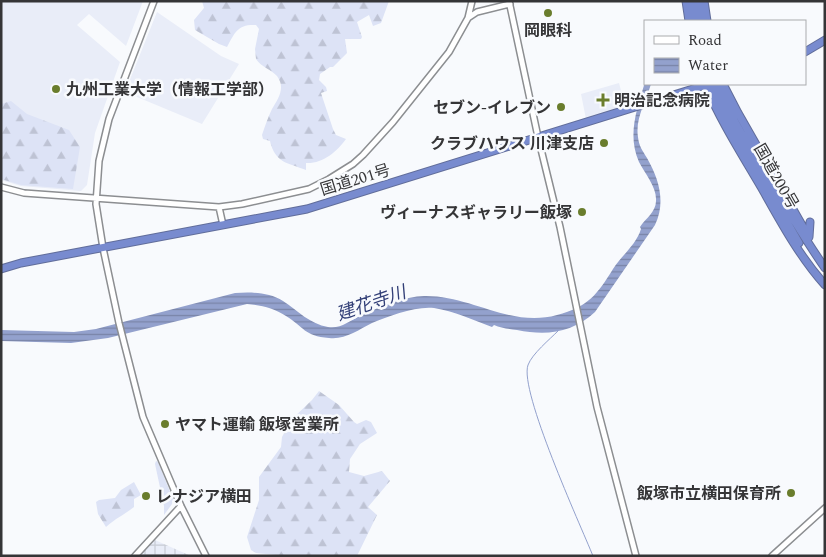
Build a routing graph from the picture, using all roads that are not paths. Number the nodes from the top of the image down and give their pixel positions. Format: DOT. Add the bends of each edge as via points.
graph roads {
  1 [pos="154,1"];
  2 [pos="472,1"];
  3 [pos="686,1"];
  4 [pos="692,1"];
  5 [pos="698,1"];
  6 [pos="704,1"];
  7 [pos="509,3"];
  8 [pos="468,18"];
  9 [pos="689,20"];
  10 [pos="694,20"];
  11 [pos="700,20"];
  12 [pos="706,20"];
  13 [pos="825,40"];
  14 [pos="806,51"];
  15 [pos="705,85"];
  16 [pos="708,85"];
  17 [pos="709,85"];
  18 [pos="717,85"];
  19 [pos="724,85"];
  20 [pos="733,122"];
  21 [pos="538,137"];
  22 [pos="1,187"];
  23 [pos="96,198"];
  24 [pos="219,207"];
  25 [pos="810,222"];
  26 [pos="223,225"];
  27 [pos="809,238"];
  28 [pos="103,248"];
  29 [pos="825,263"];
  30 [pos="825,268"];
  31 [pos="1,269"];
  32 [pos="825,279"];
  33 [pos="825,285"];
  34 [pos="182,506"];
  35 [pos="825,508"];
  36 [pos="135,556"];
  37 [pos="206,556"];
  38 [pos="636,556"];
  39 [pos="772,556"];
  1 -- 23 [label="street" via="109,118 99,161"];
  2 -- 8 [label="street"];
  3 -- 9 [label="highway"];
  4 -- 10 [label="highway"];
  5 -- 11 [label="highway"];
  6 -- 12 [label="highway"];
  7 -- 8 [label="street" via="477,12"];
  7 -- 21 [label="street"];
  8 -- 24 [label="street" via="449,52 413,98 353,164 308,189"];
  13 -- 14 [label="highway"];
  15 -- 21 [label="highway, 国道201号"];
  16 -- 33 [label="highway" via="724,126 789,236"];
  17 -- 20 [label="highway, 国道200号"];
  18 -- 20 [label="highway, 国道200号"];
  19 -- 27 [label="highway"];
  20 -- 30 [label="highway, 国道200号"];
  20 -- 32 [label="highway, 国道200号" via="793,233"];
  21 -- 26 [label="highway, 国道201号" via="307,209"];
  21 -- 38 [label="street" via="597,408"];
  22 -- 23 [label="street" via="24,193"];
  23 -- 24 [label="street"];
  23 -- 28 [label="street"];
  24 -- 26 [label="street"];
  25 -- 27 [label="highway"];
  26 -- 28 [label="highway, 国道201号"];
  27 -- 29 [label="highway"];
  28 -- 31 [label="highway, 国道201号"];
  28 -- 34 [label="street" via="118,323 143,417"];
  34 -- 36 [label="street"];
  34 -- 37 [label="street"];
  35 -- 39 [label="street"];
}
